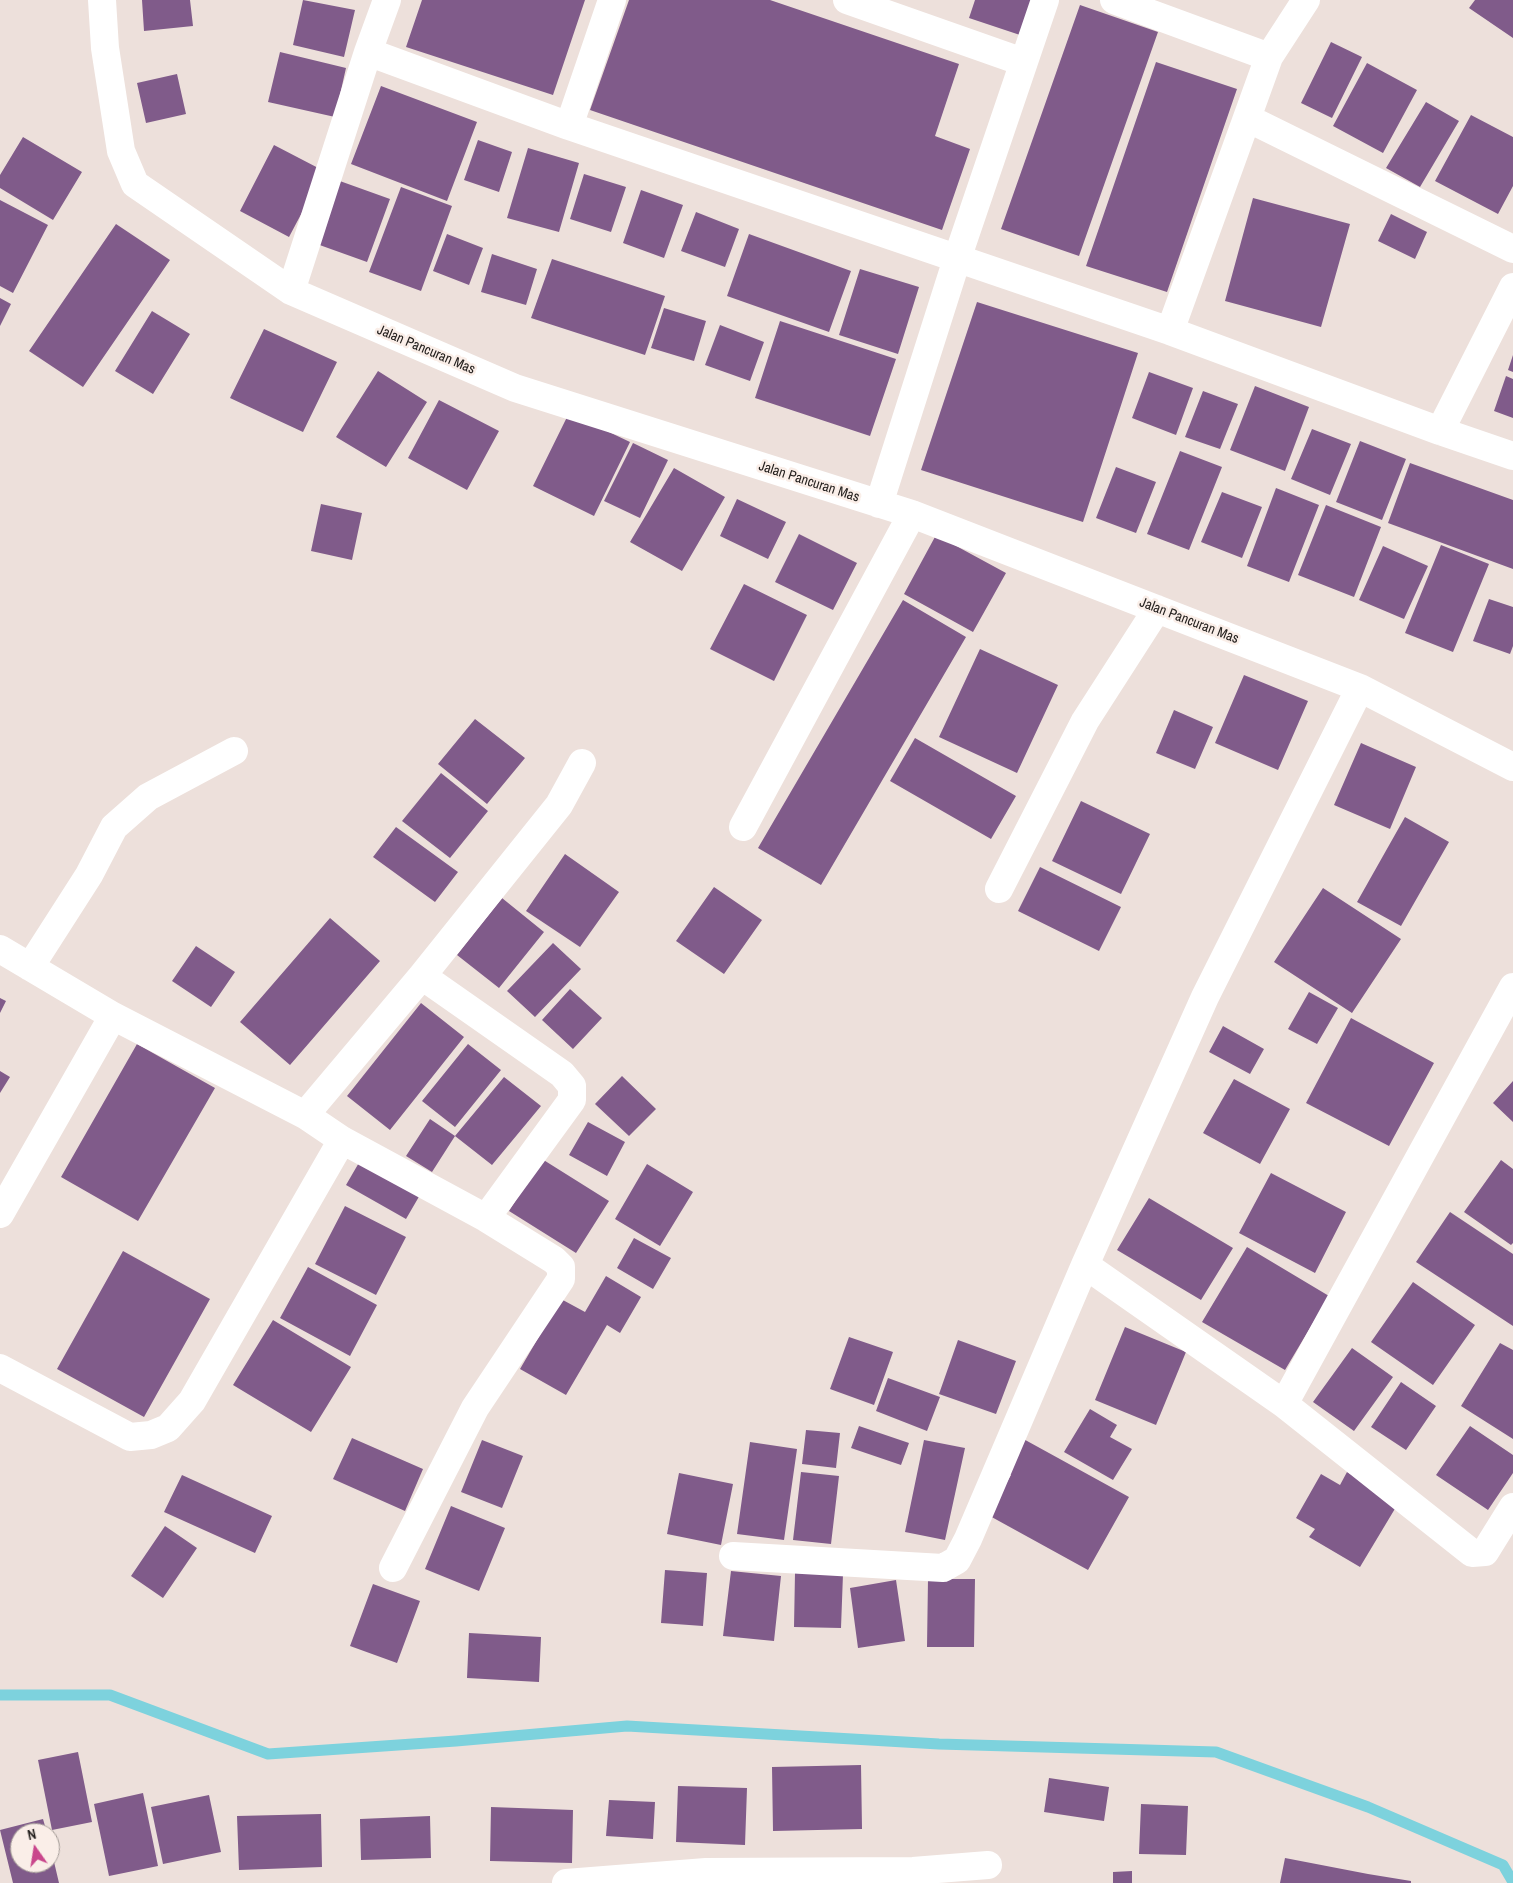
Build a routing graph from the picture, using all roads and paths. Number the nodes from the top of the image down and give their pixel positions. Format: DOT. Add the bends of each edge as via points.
graph roads {
  1 [pos="102,0"];
  2 [pos="387,0"];
  3 [pos="612,0"];
  4 [pos="846,0"];
  5 [pos="1045,0"];
  6 [pos="1114,0"];
  7 [pos="1306,0"];
  8 [pos="368,52"];
  9 [pos="1270,57"];
  10 [pos="1023,62"];
  11 [pos="1247,118"];
  12 [pos="569,126"];
  13 [pos="1513,249"];
  14 [pos="957,259"];
  15 [pos="1513,287"];
  16 [pos="291,291"];
  17 [pos="1170,332"];
  18 [pos="1440,431"];
  19 [pos="1513,456"];
  20 [pos="879,504"];
  21 [pos="912,514"];
  22 [pos="1157,609"];
  23 [pos="1360,688"];
  24 [pos="234,751"];
  25 [pos="582,763"];
  26 [pos="1513,766"];
  27 [pos="742,826"];
  28 [pos="999,889"];
  29 [pos="0,949"];
  30 [pos="30,967"];
  31 [pos="422,976"];
  32 [pos="1513,987"];
  33 [pos="113,1016"];
  34 [pos="305,1115"];
  35 [pos="342,1140"];
  36 [pos="0,1214"];
  37 [pos="486,1218"];
  38 [pos="1085,1266"];
  39 [pos="0,1368"];
  40 [pos="1284,1404"];
  41 [pos="1513,1507"];
  42 [pos="733,1556"];
  43 [pos="393,1568"];
  44 [pos="988,1865"];
  45 [pos="566,1883"];
  1 -- 16 [label="street, Jalan Pancuran Mas" via="105,48 121,151 135,184"];
  2 -- 8 [label="street"];
  3 -- 12 [label="street"];
  4 -- 10 [label="street"];
  5 -- 10 [label="street"];
  6 -- 9 [label="street"];
  7 -- 9 [label="street"];
  8 -- 12 [label="street"];
  8 -- 16 [label="street"];
  9 -- 11 [label="street"];
  10 -- 14 [label="street"];
  11 -- 13 [label="street"];
  11 -- 17 [label="street"];
  12 -- 14 [label="street"];
  14 -- 17 [label="street"];
  14 -- 20 [label="street"];
  15 -- 18 [label="street"];
  16 -- 20 [label="street, Jalan Pancuran Mas" via="515,388"];
  17 -- 18 [label="street"];
  18 -- 19 [label="street"];
  20 -- 21 [label="street, Jalan Pancuran Mas"];
  21 -- 22 [label="street, Jalan Pancuran Mas"];
  21 -- 27 [label="street"];
  22 -- 23 [label="street, Jalan Pancuran Mas"];
  22 -- 28 [label="street" via="1085,720"];
  23 -- 26 [label="street, Jalan Pancuran Mas"];
  23 -- 38 [label="street" via="1206,997"];
  24 -- 30 [label="street" via="148,797 114,827"];
  25 -- 31 [label="street" via="558,805"];
  29 -- 30 [label="street"];
  30 -- 33 [label="street"];
  31 -- 34 [label="street"];
  31 -- 37 [label="street" via="562,1074 572,1086 572,1100"];
  32 -- 40 [label="street"];
  33 -- 34 [label="street"];
  33 -- 36 [label="street"];
  34 -- 35 [label="street"];
  35 -- 37 [label="street"];
  35 -- 39 [label="street" via="192,1401 168,1428 151,1435 130,1437"];
  37 -- 43 [label="street" via="554,1260 561,1267 561,1278 476,1408"];
  38 -- 40 [label="street"];
  38 -- 42 [label="street" via="957,1560 942,1568"];
  40 -- 41 [label="street" via="1472,1553 1485,1552"];
  44 -- 45 [label="street" via="913,1871 706,1872"];
}
